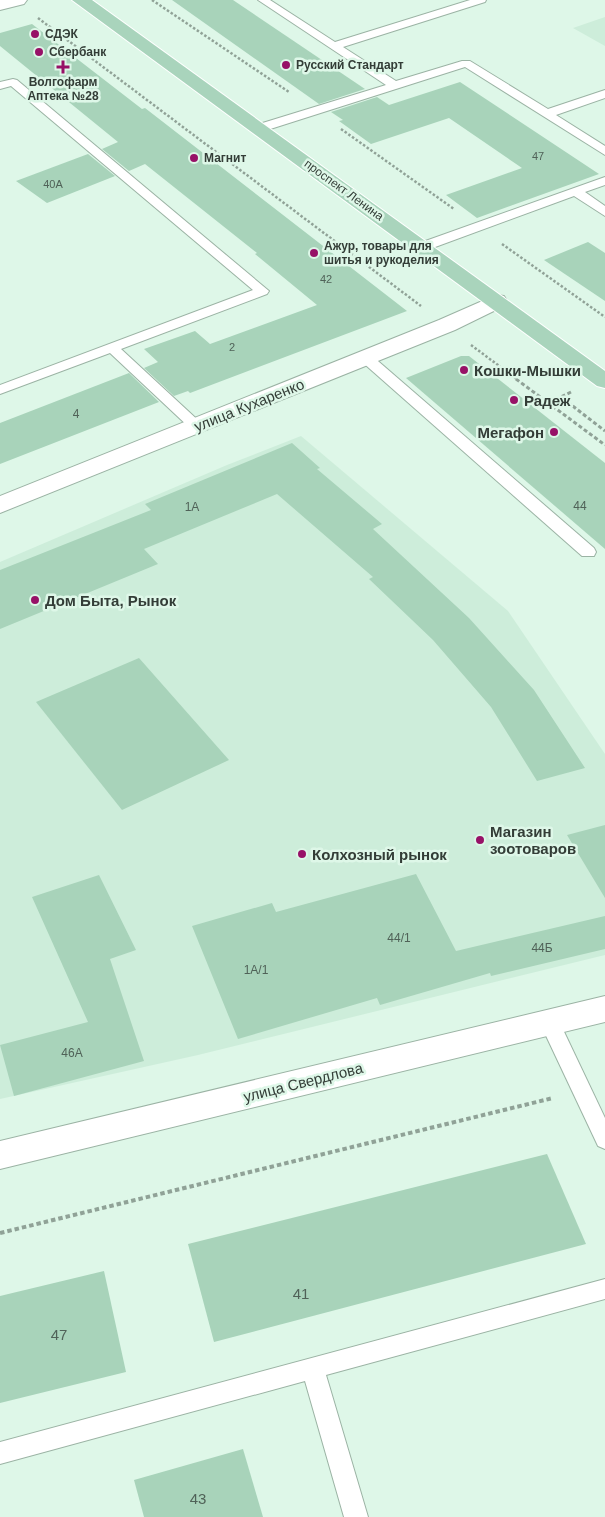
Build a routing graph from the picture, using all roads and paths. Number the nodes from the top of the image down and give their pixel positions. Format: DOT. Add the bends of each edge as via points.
graph roads {
  1 [pos="18,0"];
  2 [pos="81,0"];
  3 [pos="152,0"];
  4 [pos="263,0"];
  5 [pos="481,0"];
  6 [pos="0,5"];
  7 [pos="34,16"];
  8 [pos="333,46"];
  9 [pos="0,86"];
  10 [pos="396,86"];
  11 [pos="605,94"];
  12 [pos="316,111"];
  13 [pos="546,114"];
  14 [pos="260,128"];
  15 [pos="605,151"];
  16 [pos="605,181"];
  17 [pos="576,192"];
  18 [pos="605,212"];
  19 [pos="480,228"];
  20 [pos="422,247"];
  21 [pos="496,302"];
  22 [pos="426,309"];
  23 [pos="605,318"];
  24 [pos="464,339"];
  25 [pos="111,347"];
  26 [pos="366,358"];
  27 [pos="605,381"];
  28 [pos="3,385"];
  29 [pos="564,386"];
  30 [pos="196,426"];
  31 [pos="605,431"];
  32 [pos="605,445"];
  33 [pos="0,505"];
  34 [pos="588,552"];
  35 [pos="605,1009"];
  36 [pos="550,1022"];
  37 [pos="582,1092"];
  38 [pos="605,1140"];
  39 [pos="0,1154"];
  40 [pos="0,1233"];
  41 [pos="605,1289"];
  42 [pos="313,1368"];
  43 [pos="0,1454"];
  44 [pos="356,1517"];
  1 -- 6 [label="street"];
  2 -- 14 [label="main road, проспект Ленина"];
  3 -- 12 [label="path"];
  4 -- 8 [label="lane"];
  5 -- 8 [label="lane"];
  7 -- 22 [label="path"];
  8 -- 10 [label="lane"];
  9 -- 25 [label="lane" via="13,82 262,291"];
  10 -- 12 [label="lane"];
  10 -- 13 [label="lane" via="466,63"];
  11 -- 13 [label="lane"];
  12 -- 14 [label="lane"];
  12 -- 19 [label="path"];
  13 -- 15 [label="lane"];
  14 -- 20 [label="main road, проспект Ленина"];
  16 -- 17 [label="lane"];
  17 -- 18 [label="lane"];
  17 -- 19 [label="lane"];
  19 -- 20 [label="lane"];
  19 -- 23 [label="path"];
  20 -- 21 [label="main road, проспект Ленина"];
  21 -- 26 [label="street, улица Кухаренко"];
  21 -- 27 [label="main road, проспект Ленина"];
  24 -- 32 [label="path"];
  25 -- 28 [label="lane"];
  25 -- 30 [label="lane"];
  26 -- 30 [label="street, улица Кухаренко"];
  26 -- 34 [label="lane"];
  29 -- 31 [label="path" via="571,392 561,397"];
  30 -- 33 [label="street, улица Кухаренко"];
  35 -- 36 [label="street, улица Свердлова"];
  36 -- 37 [label="lane"];
  36 -- 39 [label="street, улица Свердлова"];
  37 -- 38 [label="lane"];
  37 -- 40 [label="path"];
  41 -- 42 [label="lane"];
  42 -- 43 [label="lane"];
  42 -- 44 [label="lane"];
}
